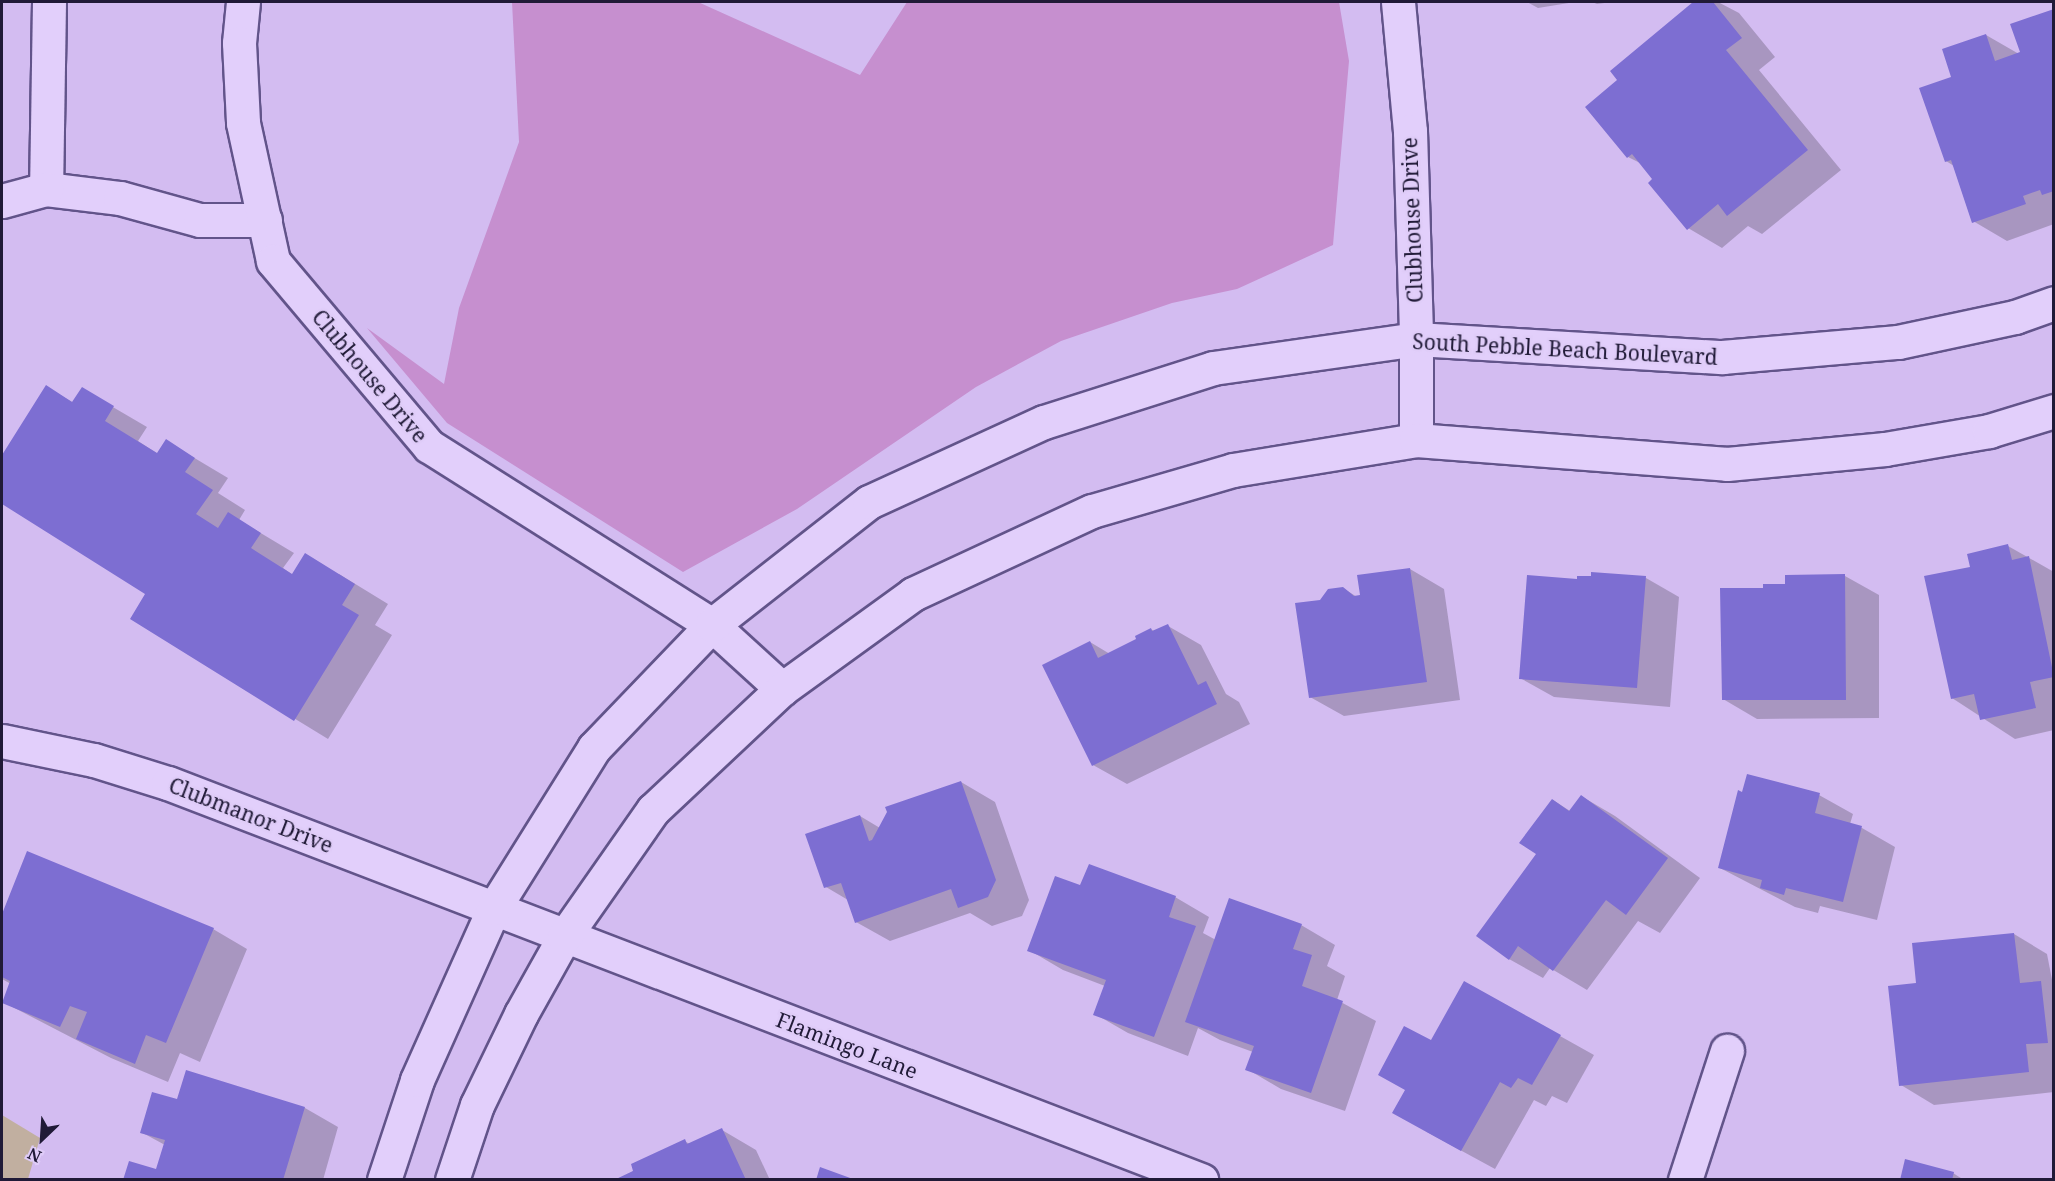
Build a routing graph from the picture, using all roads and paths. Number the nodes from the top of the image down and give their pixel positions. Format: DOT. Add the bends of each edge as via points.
graph roads {
  1 [pos="50,2"];
  2 [pos="243,2"];
  3 [pos="1398,2"];
  4 [pos="46,189"];
  5 [pos="2,201"];
  6 [pos="264,220"];
  7 [pos="2054,303"];
  8 [pos="1416,339"];
  9 [pos="2054,411"];
  10 [pos="1416,440"];
  11 [pos="712,625"];
  12 [pos="782,688"];
  13 [pos="2,741"];
  14 [pos="494,908"];
  15 [pos="564,937"];
  16 [pos="1726,1051"];
  17 [pos="384,1179"];
  18 [pos="452,1179"];
  19 [pos="1201,1179"];
  20 [pos="1684,1179"];
  1 -- 4 [label="street"];
  2 -- 6 [label="street, Clubhouse Drive" via="239,43 243,123"];
  3 -- 8 [label="street, Clubhouse Drive" via="1410,131"];
  4 -- 5 [label="street"];
  4 -- 6 [label="street" via="120,198 200,220"];
  6 -- 11 [label="street, Clubhouse Drive" via="273,261 429,446"];
  7 -- 8 [label="street, South Pebble Beach Boulevard" via="2015,317 1898,342 1722,357"];
  8 -- 10 [label="street, Clubhouse Drive"];
  8 -- 11 [label="street, South Pebble Beach Boulevard" via="1213,368 1044,422 869,502"];
  9 -- 10 [label="street" via="1989,431 1885,449 1727,464"];
  10 -- 12 [label="street" via="1233,470 1092,511 913,594"];
  11 -- 12 [label="street, Clubhouse Drive"];
  11 -- 14 [label="street, South Pebble Beach Boulevard" via="594,748"];
  12 -- 15 [label="street" via="653,810"];
  13 -- 14 [label="street, Clubmanor Drive" via="94,760 168,783"];
  14 -- 15 [label="street, Flamingo Lane"];
  14 -- 17 [label="street, South Pebble Beach Boulevard" via="417,1080"];
  15 -- 18 [label="street" via="477,1105"];
  15 -- 19 [label="street, Flamingo Lane"];
  16 -- 20 [label="street"];
}
